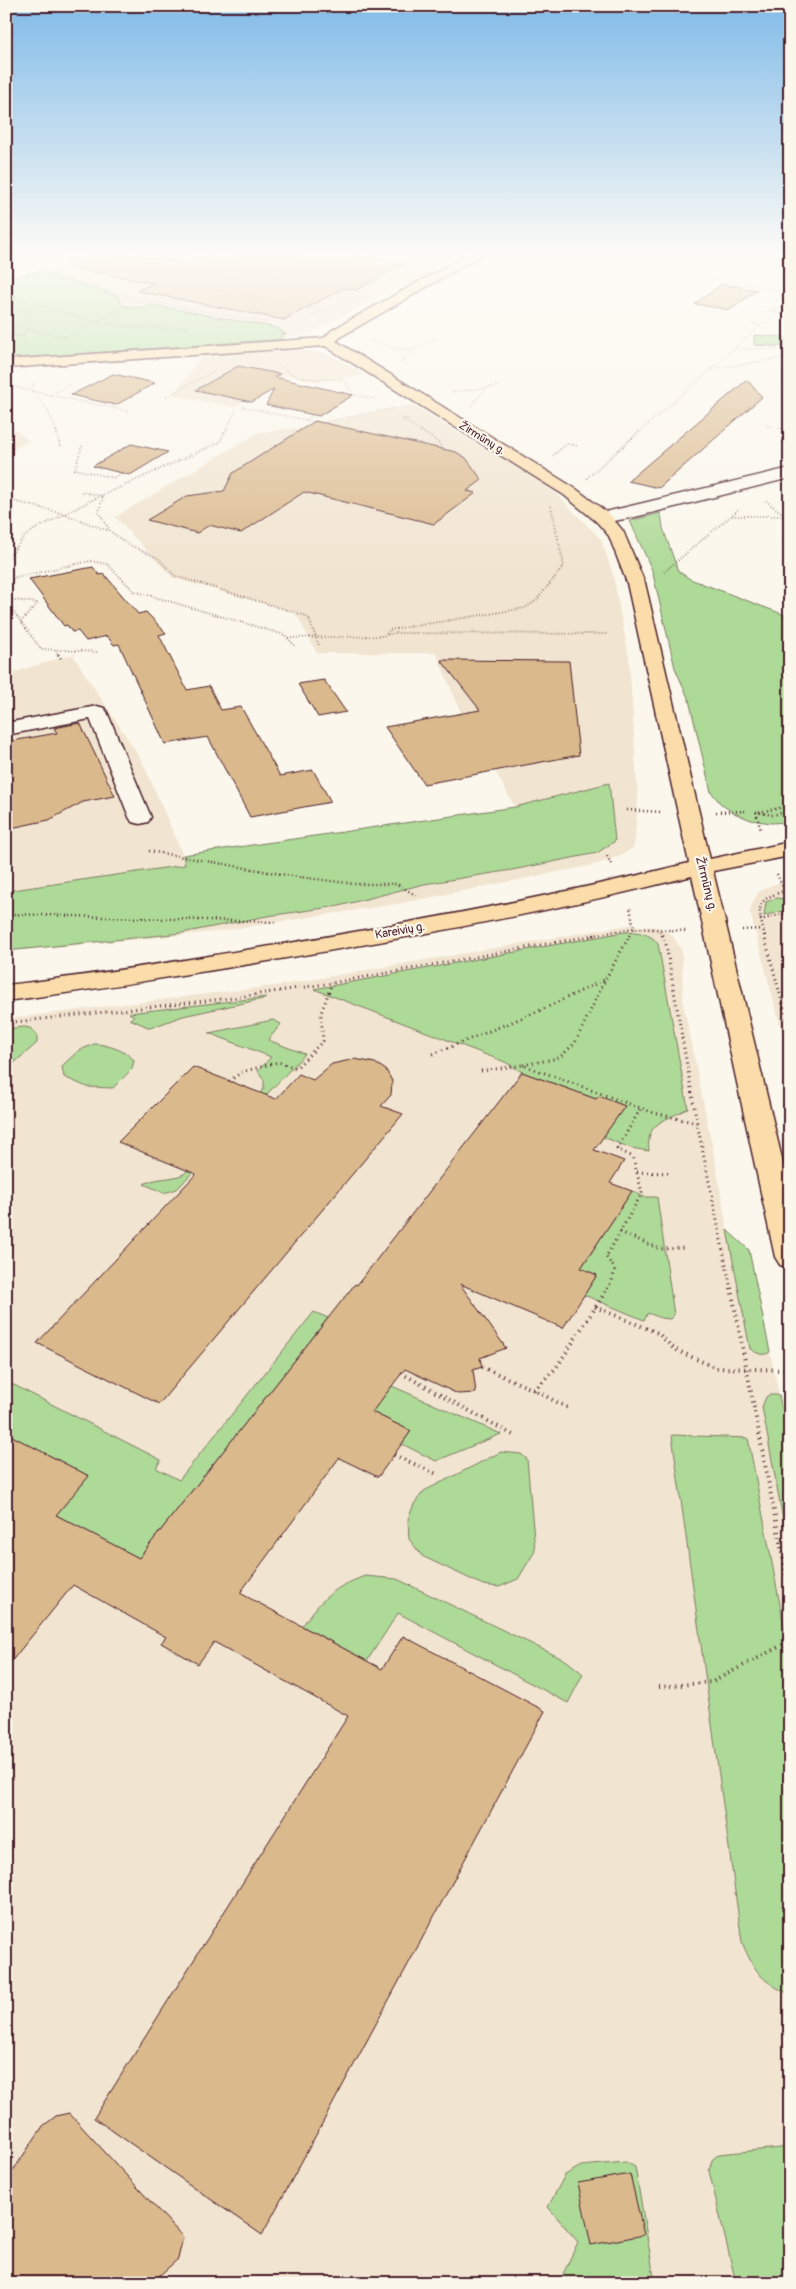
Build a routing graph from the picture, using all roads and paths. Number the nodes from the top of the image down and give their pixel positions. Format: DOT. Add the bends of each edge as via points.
graph roads {
  1 [pos="53,361"];
  2 [pos="358,361"];
  3 [pos="402,361"];
  4 [pos="720,361"];
  5 [pos="760,361"];
  6 [pos="6,364"];
  7 [pos="284,367"];
  8 [pos="395,368"];
  9 [pos="710,369"];
  10 [pos="217,370"];
  11 [pos="342,380"];
  12 [pos="71,384"];
  13 [pos="6,385"];
  14 [pos="500,386"];
  15 [pos="486,388"];
  16 [pos="31,390"];
  17 [pos="450,392"];
  18 [pos="50,395"];
  19 [pos="165,397"];
  20 [pos="243,407"];
  21 [pos="398,408"];
  22 [pos="469,408"];
  23 [pos="236,410"];
  24 [pos="132,412"];
  25 [pos="314,414"];
  26 [pos="411,417"];
  27 [pos="305,420"];
  28 [pos="766,426"];
  29 [pos="790,430"];
  30 [pos="82,446"];
  31 [pos="578,446"];
  32 [pos="61,448"];
  33 [pos="442,449"];
  34 [pos="550,457"];
  35 [pos="126,471"];
  36 [pos="790,473"];
  37 [pos="584,480"];
  38 [pos="82,492"];
  39 [pos="103,496"];
  40 [pos="6,500"];
  41 [pos="765,500"];
  42 [pos="557,502"];
  43 [pos="745,503"];
  44 [pos="64,514"];
  45 [pos="732,516"];
  46 [pos="784,516"];
  47 [pos="603,518"];
  48 [pos="790,519"];
  49 [pos="110,531"];
  50 [pos="6,561"];
  51 [pos="664,572"];
  52 [pos="6,589"];
  53 [pos="6,600"];
  54 [pos="21,622"];
  55 [pos="608,634"];
  56 [pos="387,635"];
  57 [pos="288,638"];
  58 [pos="317,638"];
  59 [pos="319,645"];
  60 [pos="294,646"];
  61 [pos="54,650"];
  62 [pos="98,652"];
  63 [pos="62,660"];
  64 [pos="6,686"];
  65 [pos="6,695"];
  66 [pos="6,729"];
  67 [pos="790,806"];
  68 [pos="790,811"];
  69 [pos="140,817"];
  70 [pos="790,849"];
  71 [pos="149,851"];
  72 [pos="702,867"];
  73 [pos="790,889"];
  74 [pos="784,890"];
  75 [pos="790,894"];
  76 [pos="417,896"];
  77 [pos="790,912"];
  78 [pos="6,914"];
  79 [pos="760,920"];
  80 [pos="275,922"];
  81 [pos="634,928"];
  82 [pos="604,980"];
  83 [pos="332,984"];
  84 [pos="6,993"];
  85 [pos="6,1023"];
  86 [pos="790,1031"];
  87 [pos="433,1054"];
  88 [pos="523,1065"];
  89 [pos="481,1071"];
  90 [pos="229,1081"];
  91 [pos="642,1108"];
  92 [pos="697,1123"];
  93 [pos="637,1172"];
  94 [pos="670,1173"];
  95 [pos="620,1232"];
  96 [pos="686,1248"];
  97 [pos="790,1257"];
  98 [pos="595,1308"];
  99 [pos="482,1367"];
  100 [pos="748,1368"];
  101 [pos="790,1370"];
  102 [pos="401,1373"];
  103 [pos="534,1390"];
  104 [pos="570,1409"];
  105 [pos="513,1435"];
  106 [pos="394,1455"];
  107 [pos="439,1475"];
  108 [pos="790,1594"];
  109 [pos="790,1641"];
  110 [pos="659,1687"];
  1 -- 6 [label="main road"];
  2 -- 47 [label="main road, Žirmūnų g." via="570,492"];
  3 -- 8 [label="path"];
  4 -- 9 [label="path"];
  5 -- 9 [label="path"];
  7 -- 11 [label="path" via="289,374"];
  9 -- 37 [label="path"];
  10 -- 19 [label="path"];
  12 -- 18 [label="path"];
  13 -- 16 [label="path"];
  14 -- 15 [label="path"];
  15 -- 17 [label="path"];
  15 -- 22 [label="path"];
  16 -- 18 [label="path"];
  16 -- 32 [label="path" via="48,410"];
  18 -- 24 [label="path"];
  20 -- 27 [label="path"];
  21 -- 27 [label="path" via="320,423"];
  23 -- 39 [label="path" via="220,442"];
  25 -- 27 [label="path"];
  26 -- 33 [label="path" via="402,419 439,443"];
  28 -- 29 [label="path"];
  30 -- 35 [label="path" via="75,469 114,478"];
  31 -- 34 [label="path" via="567,444"];
  36 -- 47 [label="street"];
  38 -- 39 [label="path"];
  39 -- 44 [label="path"];
  39 -- 49 [label="path" via="99,512"];
  40 -- 44 [label="path"];
  41 -- 46 [label="path"];
  42 -- 56 [label="path" via="550,503 564,566 536,601 525,608 389,630"];
  43 -- 45 [label="path"];
  44 -- 49 [label="path"];
  44 -- 50 [label="path" via="24,537"];
  45 -- 46 [label="path"];
  45 -- 51 [label="path"];
  46 -- 48 [label="path"];
  47 -- 72 [label="main road, Žirmūnų g." via="617,535 636,583"];
  49 -- 58 [label="path" via="127,544 158,558 179,577 304,614"];
  52 -- 57 [label="path" via="13,578 90,561 107,564 134,591"];
  53 -- 54 [label="path"];
  53 -- 54 [label="path" via="38,603"];
  54 -- 61 [label="path" via="41,649"];
  55 -- 56 [label="path"];
  56 -- 58 [label="path"];
  57 -- 58 [label="path"];
  57 -- 60 [label="path"];
  58 -- 59 [label="path"];
  61 -- 62 [label="path"];
  61 -- 63 [label="path"];
  64 -- 65 [label="path" via="11,695"];
  66 -- 69 [label="street" via="97,712"];
  67 -- 68 [label="path" via="756,812 772,815"];
  70 -- 72 [label="main road, Kareivių g."];
  71 -- 76 [label="path" via="292,876 354,884 398,884"];
  72 -- 84 [label="main road, Kareivių g." via="625,886 397,932 74,985"];
  72 -- 97 [label="main road, Žirmūnų g."];
  73 -- 74 [label="path"];
  74 -- 75 [label="path"];
  74 -- 79 [label="path" via="767,896 761,903 758,911"];
  77 -- 79 [label="path"];
  78 -- 80 [label="path"];
  79 -- 86 [label="path"];
  81 -- 82 [label="path"];
  81 -- 83 [label="path"];
  81 -- 92 [label="path" via="660,931 666,945"];
  82 -- 87 [label="path" via="522,1020"];
  82 -- 88 [label="path" via="575,1043 559,1058"];
  83 -- 85 [label="path"];
  83 -- 90 [label="path" via="321,1013 323,1040 296,1068 278,1062 242,1072"];
  88 -- 89 [label="path"];
  88 -- 91 [label="path"];
  91 -- 92 [label="path"];
  91 -- 93 [label="path" via="617,1149 633,1157"];
  92 -- 100 [label="path"];
  93 -- 94 [label="path"];
  93 -- 95 [label="path" via="642,1193"];
  95 -- 96 [label="path" via="660,1249"];
  95 -- 98 [label="path" via="606,1257 615,1269 612,1281"];
  98 -- 100 [label="path" via="658,1333 674,1349 716,1368"];
  98 -- 103 [label="path" via="556,1368"];
  99 -- 103 [label="path"];
  100 -- 101 [label="path"];
  100 -- 108 [label="path"];
  102 -- 105 [label="path"];
  103 -- 104 [label="path"];
  106 -- 107 [label="path"];
  109 -- 110 [label="path" via="712,1682"];
}
